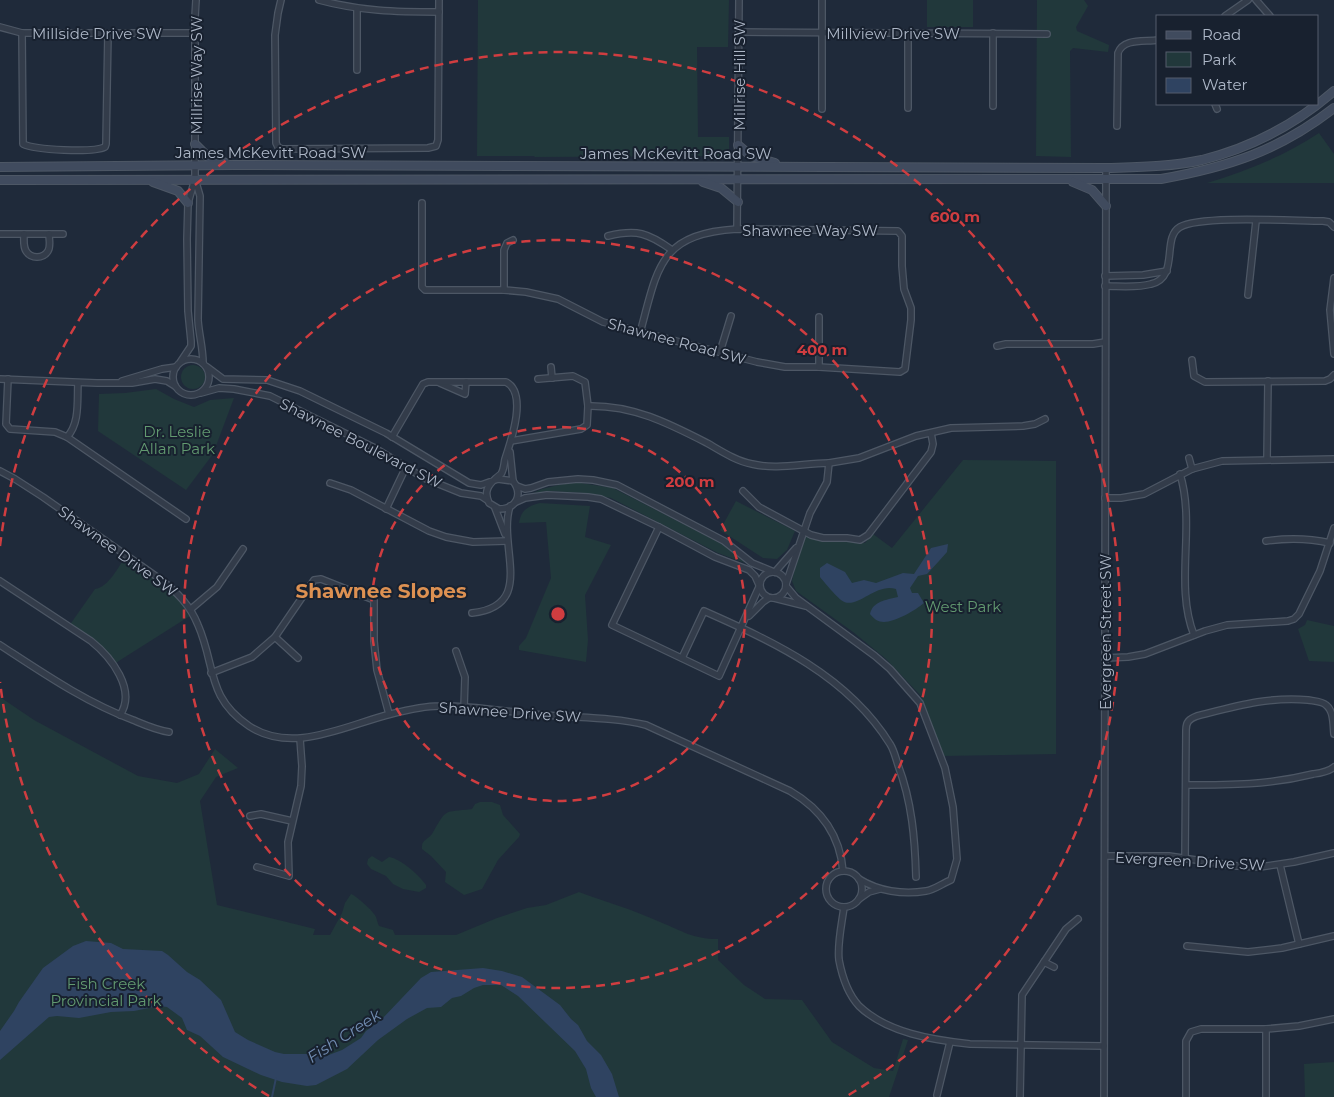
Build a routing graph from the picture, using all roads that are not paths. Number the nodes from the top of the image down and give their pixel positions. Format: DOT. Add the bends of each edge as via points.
graph roads {
  1 [pos="196,0"];
  2 [pos="281,0"];
  3 [pos="319,0"];
  4 [pos="439,0"];
  5 [pos="739,0"];
  6 [pos="822,0"];
  7 [pos="1248,0"];
  8 [pos="1256,0"];
  9 [pos="357,9"];
  10 [pos="439,12"];
  11 [pos="1226,15"];
  12 [pos="1269,15"];
  13 [pos="0,27"];
  14 [pos="739,32"];
  15 [pos="822,32"];
  16 [pos="22,33"];
  17 [pos="108,33"];
  18 [pos="195,33"];
  19 [pos="908,33"];
  20 [pos="994,33"];
  21 [pos="1047,34"];
  22 [pos="1156,40"];
  23 [pos="358,70"];
  24 [pos="1334,91"];
  25 [pos="1319,102"];
  26 [pos="1315,105"];
  27 [pos="994,106"];
  28 [pos="908,108"];
  29 [pos="1334,108"];
  30 [pos="822,109"];
  31 [pos="1118,126"];
  32 [pos="195,144"];
  33 [pos="738,145"];
  34 [pos="233,165"];
  35 [pos="0,167"];
  36 [pos="195,167"];
  37 [pos="738,167"];
  38 [pos="795,167"];
  39 [pos="1106,168"];
  40 [pos="144,179"];
  41 [pos="195,179"];
  42 [pos="697,179"];
  43 [pos="738,179"];
  44 [pos="1064,179"];
  45 [pos="0,180"];
  46 [pos="1106,180"];
  47 [pos="738,202"];
  48 [pos="188,203"];
  49 [pos="422,203"];
  50 [pos="1106,206"];
  51 [pos="1256,220"];
  52 [pos="1334,227"];
  53 [pos="738,229"];
  54 [pos="0,234"];
  55 [pos="24,234"];
  56 [pos="49,234"];
  57 [pos="63,234"];
  58 [pos="608,236"];
  59 [pos="513,240"];
  60 [pos="672,250"];
  61 [pos="188,267"];
  62 [pos="198,268"];
  63 [pos="1167,271"];
  64 [pos="1105,276"];
  65 [pos="1334,278"];
  66 [pos="1105,286"];
  67 [pos="504,290"];
  68 [pos="1248,295"];
  69 [pos="731,316"];
  70 [pos="819,317"];
  71 [pos="640,333"];
  72 [pos="1105,342"];
  73 [pos="997,346"];
  74 [pos="720,352"];
  75 [pos="1334,354"];
  76 [pos="1192,360"];
  77 [pos="181,361"];
  78 [pos="205,365"];
  79 [pos="819,366"];
  80 [pos="176,367"];
  81 [pos="551,367"];
  82 [pos="902,371"];
  83 [pos="1334,375"];
  84 [pos="552,378"];
  85 [pos="0,379"];
  86 [pos="8,379"];
  87 [pos="538,379"];
  88 [pos="1268,381"];
  89 [pos="116,382"];
  90 [pos="437,382"];
  91 [pos="466,382"];
  92 [pos="78,383"];
  93 [pos="175,386"];
  94 [pos="200,393"];
  95 [pos="588,406"];
  96 [pos="1045,419"];
  97 [pos="930,433"];
  98 [pos="67,437"];
  99 [pos="392,437"];
  100 [pos="510,444"];
  101 [pos="1188,458"];
  102 [pos="1267,459"];
  103 [pos="1334,459"];
  104 [pos="828,463"];
  105 [pos="406,467"];
  106 [pos="1192,469"];
  107 [pos="0,472"];
  108 [pos="1180,474"];
  109 [pos="493,481"];
  110 [pos="513,481"];
  111 [pos="330,483"];
  112 [pos="517,486"];
  113 [pos="743,491"];
  114 [pos="1105,498"];
  115 [pos="489,503"];
  116 [pos="511,506"];
  117 [pos="495,508"];
  118 [pos="386,509"];
  119 [pos="186,519"];
  120 [pos="659,527"];
  121 [pos="1334,528"];
  122 [pos="804,533"];
  123 [pos="507,541"];
  124 [pos="1266,541"];
  125 [pos="1330,543"];
  126 [pos="798,544"];
  127 [pos="243,548"];
  128 [pos="774,572"];
  129 [pos="0,581"];
  130 [pos="786,585"];
  131 [pos="759,586"];
  132 [pos="772,598"];
  133 [pos="808,606"];
  134 [pos="191,609"];
  135 [pos="472,613"];
  136 [pos="743,625"];
  137 [pos="1194,635"];
  138 [pos="275,637"];
  139 [pos="0,645"];
  140 [pos="456,651"];
  141 [pos="298,658"];
  142 [pos="682,658"];
  143 [pos="1105,658"];
  144 [pos="211,673"];
  145 [pos="464,708"];
  146 [pos="390,714"];
  147 [pos="120,715"];
  148 [pos="169,732"];
  149 [pos="1334,734"];
  150 [pos="300,738"];
  151 [pos="1334,767"];
  152 [pos="1186,785"];
  153 [pos="250,816"];
  154 [pos="292,821"];
  155 [pos="1334,853"];
  156 [pos="1105,856"];
  157 [pos="1186,859"];
  158 [pos="1280,865"];
  159 [pos="257,867"];
  160 [pos="843,871"];
  161 [pos="916,878"];
  162 [pos="858,879"];
  163 [pos="880,889"];
  164 [pos="859,899"];
  165 [pos="844,907"];
  166 [pos="1078,919"];
  167 [pos="1334,936"];
  168 [pos="1299,944"];
  169 [pos="1187,946"];
  170 [pos="1044,962"];
  171 [pos="1054,967"];
  172 [pos="1334,1019"];
  173 [pos="1266,1029"];
  174 [pos="950,1042"];
  175 [pos="1021,1044"];
  176 [pos="1104,1046"];
  177 [pos="937,1095"];
  178 [pos="1020,1097"];
  179 [pos="1104,1097"];
  180 [pos="1186,1097"];
  181 [pos="1266,1097"];
  1 -- 18 [label="street, Millrise Way SW"];
  2 -- 10 [label="street" via="275,35 276,143 282,149 436,146"];
  3 -- 9 [label="street"];
  4 -- 10 [label="street"];
  5 -- 14 [label="street, Millrise Hill SW"];
  6 -- 15 [label="street"];
  7 -- 11 [label="street"];
  8 -- 12 [label="street"];
  9 -- 10 [label="street"];
  9 -- 23 [label="street"];
  13 -- 16 [label="street, Millside Drive SW"];
  14 -- 15 [label="street, Millview Drive SW"];
  14 -- 33 [label="street, Millrise Hill SW"];
  15 -- 19 [label="street, Millview Drive SW"];
  15 -- 30 [label="street"];
  16 -- 17 [label="street, Millside Drive SW"];
  16 -- 17 [label="street" via="23,144 29,147 90,149 105,147 107,140"];
  17 -- 18 [label="street, Millside Drive SW"];
  18 -- 32 [label="street, Millrise Way SW"];
  19 -- 20 [label="street, Millview Drive SW"];
  19 -- 28 [label="street"];
  20 -- 21 [label="street, Millview Drive SW"];
  20 -- 27 [label="street"];
  22 -- 31 [label="street" via="1129,42 1118,53"];
  24 -- 25 [label="main road, James McKevitt Road SW"];
  26 -- 39 [label="main road, James McKevitt Road SW" via="1290,124 1201,160 1160,166"];
  29 -- 46 [label="main road, James McKevitt Road SW" via="1283,142 1232,163 1161,179"];
  32 -- 34 [label="main road" via="208,157"];
  32 -- 36 [label="street, Millrise Way SW"];
  33 -- 37 [label="street, Millrise Hill SW"];
  33 -- 38 [label="main road" via="762,161"];
  34 -- 36 [label="main road, James McKevitt Road SW"];
  34 -- 37 [label="main road, James McKevitt Road SW"];
  35 -- 36 [label="main road, James McKevitt Road SW"];
  36 -- 41 [label="street, Millrise Way SW"];
  37 -- 38 [label="main road, James McKevitt Road SW"];
  37 -- 43 [label="street, Millrise Hill SW"];
  38 -- 39 [label="main road, James McKevitt Road SW"];
  39 -- 46 [label="street, Evergreen Street SW"];
  40 -- 41 [label="main road, James McKevitt Road SW"];
  40 -- 45 [label="main road, James McKevitt Road SW"];
  40 -- 48 [label="main road" via="178,190"];
  41 -- 42 [label="main road, James McKevitt Road SW"];
  41 -- 48 [label="street"];
  41 -- 62 [label="street" via="200,196"];
  42 -- 43 [label="main road, James McKevitt Road SW"];
  42 -- 47 [label="main road" via="721,188"];
  43 -- 44 [label="main road, James McKevitt Road SW"];
  43 -- 47 [label="street, Millrise Hill SW"];
  44 -- 46 [label="main road, James McKevitt Road SW"];
  44 -- 50 [label="main road" via="1092,190"];
  46 -- 50 [label="street, Evergreen Street SW"];
  47 -- 53 [label="street, Millrise Hill SW"];
  48 -- 61 [label="street"];
  49 -- 67 [label="street, Shawnee Road SW" via="423,288"];
  50 -- 64 [label="street, Evergreen Street SW"];
  51 -- 52 [label="street" via="1324,221"];
  51 -- 63 [label="street" via="1212,221 1178,228 1173,234"];
  51 -- 68 [label="street"];
  53 -- 60 [label="street, Shawnee Way SW" via="693,237"];
  53 -- 82 [label="street, Shawnee Way SW" via="898,231 902,236 904,289 912,320 905,369"];
  54 -- 55 [label="street"];
  55 -- 56 [label="street"];
  55 -- 56 [label="street" via="25,250 37,257 48,251"];
  56 -- 57 [label="street"];
  58 -- 60 [label="street" via="634,231 657,239"];
  59 -- 67 [label="street" via="504,250"];
  60 -- 71 [label="street, Shawnee Way SW" via="660,265 654,280"];
  61 -- 62 [label="street"];
  61 -- 77 [label="street" via="191,346"];
  62 -- 78 [label="street" via="199,335"];
  63 -- 64 [label="street"];
  63 -- 66 [label="street" via="1164,277 1151,284"];
  64 -- 66 [label="street, Evergreen Street SW"];
  65 -- 75 [label="street" via="1330,310"];
  66 -- 72 [label="street, Evergreen Street SW"];
  67 -- 71 [label="street, Shawnee Road SW" via="558,299 603,322"];
  69 -- 74 [label="street"];
  70 -- 79 [label="street"];
  71 -- 74 [label="street, Shawnee Road SW"];
  72 -- 73 [label="street"];
  72 -- 114 [label="street, Evergreen Street SW"];
  74 -- 79 [label="street, Shawnee Road SW" via="785,367"];
  76 -- 88 [label="street" via="1193,373 1202,381"];
  77 -- 78 [label="street" via="192,358"];
  77 -- 80 [label="street"];
  78 -- 94 [label="street" via="210,378"];
  78 -- 99 [label="street, Shawnee Boulevard SW" via="223,379 253,379 281,384"];
  79 -- 82 [label="street, Shawnee Road SW"];
  80 -- 89 [label="street"];
  80 -- 93 [label="street" via="173,376"];
  81 -- 84 [label="street"];
  83 -- 88 [label="street" via="1325,381"];
  84 -- 87 [label="street"];
  84 -- 95 [label="street" via="573,376 585,382"];
  85 -- 86 [label="street"];
  86 -- 92 [label="street"];
  86 -- 98 [label="street" via="6,424 10,429 56,432"];
  88 -- 102 [label="street"];
  89 -- 92 [label="street"];
  89 -- 93 [label="street" via="155,379"];
  90 -- 91 [label="street"];
  90 -- 91 [label="street" via="466,394"];
  90 -- 99 [label="street" via="423,384"];
  91 -- 100 [label="street" via="510,384 517,406"];
  92 -- 98 [label="street" via="76,419"];
  93 -- 94 [label="street" via="184,394"];
  94 -- 105 [label="street, Shawnee Boulevard SW" via="219,388 270,396 374,447"];
  95 -- 100 [label="street" via="587,425 581,429"];
  95 -- 104 [label="street" via="651,416 752,464"];
  96 -- 97 [label="street" via="1031,425 960,427"];
  97 -- 104 [label="street" via="860,458"];
  97 -- 122 [label="street" via="931,452 864,538 823,538"];
  98 -- 119 [label="street"];
  99 -- 109 [label="street, Shawnee Boulevard SW" via="469,482 480,485"];
  100 -- 109 [label="street" via="501,474"];
  100 -- 110 [label="street"];
  101 -- 106 [label="street"];
  102 -- 103 [label="street"];
  102 -- 106 [label="street" via="1222,460"];
  104 -- 122 [label="street" via="826,482"];
  105 -- 115 [label="street, Shawnee Boulevard SW" via="443,486 481,496"];
  105 -- 118 [label="street"];
  106 -- 108 [label="street"];
  107 -- 134 [label="street, Shawnee Drive SW" via="43,497 160,579"];
  108 -- 114 [label="street" via="1144,494"];
  108 -- 137 [label="street" via="1186,506 1186,604"];
  109 -- 110 [label="street" via="503,478"];
  109 -- 115 [label="street" via="486,494"];
  110 -- 112 [label="street"];
  111 -- 118 [label="street"];
  112 -- 116 [label="street" via="518,497"];
  112 -- 128 [label="street" via="532,488 548,482 578,479 617,485 724,541 752,563"];
  113 -- 122 [label="street" via="759,507"];
  114 -- 143 [label="street, Evergreen Street SW"];
  115 -- 117 [label="street"];
  116 -- 117 [label="street"];
  116 -- 120 [label="street" via="535,496 588,497 612,503"];
  116 -- 123 [label="street"];
  117 -- 123 [label="street"];
  118 -- 123 [label="street" via="429,531 460,541"];
  120 -- 131 [label="street" via="715,557 749,570"];
  120 -- 142 [label="street" via="612,625"];
  121 -- 125 [label="street"];
  122 -- 126 [label="street"];
  123 -- 135 [label="street" via="511,572 509,589 493,608"];
  124 -- 125 [label="street" via="1309,539"];
  125 -- 137 [label="street" via="1313,585 1294,619 1232,625"];
  126 -- 128 [label="street"];
  126 -- 130 [label="street"];
  127 -- 134 [label="street" via="217,587"];
  128 -- 130 [label="street" via="784,577"];
  128 -- 131 [label="street" via="764,575"];
  129 -- 147 [label="street" via="105,652 114,664 124,689 126,707"];
  130 -- 132 [label="street" via="782,594"];
  130 -- 133 [label="street"];
  131 -- 132 [label="street" via="763,594"];
  131 -- 136 [label="street"];
  132 -- 133 [label="street"];
  132 -- 136 [label="street" via="753,612"];
  133 -- 163 [label="street" via="875,656 920,703 945,768 953,807 957,859 951,880 928,891"];
  134 -- 144 [label="street, Shawnee Drive SW" via="199,626"];
  136 -- 142 [label="street" via="704,611"];
  136 -- 142 [label="street" via="719,676"];
  136 -- 161 [label="street" via="831,678 866,713 891,745 906,788 915,834"];
  137 -- 143 [label="street" via="1145,654"];
  138 -- 141 [label="street"];
  138 -- 144 [label="street" via="252,657"];
  138 -- 146 [label="street" via="314,580 321,578 374,600 377,670"];
  139 -- 147 [label="street" via="64,687"];
  140 -- 145 [label="street" via="464,677"];
  143 -- 156 [label="street, Evergreen Street SW"];
  144 -- 150 [label="street, Shawnee Drive SW" via="225,704 250,727 275,736"];
  145 -- 146 [label="street, Shawnee Drive SW" via="415,708"];
  145 -- 160 [label="street, Shawnee Drive SW" via="623,720 646,725 806,800 825,819 836,840"];
  146 -- 150 [label="street, Shawnee Drive SW"];
  147 -- 148 [label="street"];
  149 -- 152 [label="street" via="1329,708 1315,701 1268,700 1197,716 1186,726"];
  150 -- 154 [label="street" via="301,786"];
  151 -- 152 [label="street" via="1273,783"];
  152 -- 157 [label="street"];
  153 -- 154 [label="street" via="261,814"];
  154 -- 159 [label="street" via="288,842 289,876"];
  155 -- 158 [label="street, Evergreen Drive SW"];
  156 -- 157 [label="street, Evergreen Drive SW" via="1148,855"];
  156 -- 176 [label="street, Evergreen Street SW"];
  157 -- 158 [label="street, Evergreen Drive SW" via="1236,866"];
  158 -- 168 [label="street"];
  160 -- 162 [label="street" via="853,873"];
  160 -- 165 [label="street" via="831,876 826,887 828,898"];
  162 -- 163 [label="street"];
  162 -- 164 [label="street" via="862,888"];
  163 -- 164 [label="street"];
  164 -- 165 [label="street"];
  165 -- 174 [label="street" via="839,959 845,984 858,1005 878,1020 901,1030"];
  166 -- 170 [label="street" via="1066,929"];
  167 -- 168 [label="street"];
  168 -- 169 [label="street" via="1248,952"];
  170 -- 171 [label="street"];
  170 -- 175 [label="street" via="1022,995"];
  172 -- 173 [label="street"];
  173 -- 180 [label="street" via="1201,1029 1191,1032 1186,1041"];
  173 -- 181 [label="street"];
  174 -- 175 [label="street"];
  174 -- 177 [label="street"];
  175 -- 176 [label="street"];
  175 -- 178 [label="street"];
  176 -- 179 [label="street, Evergreen Street SW"];
}
